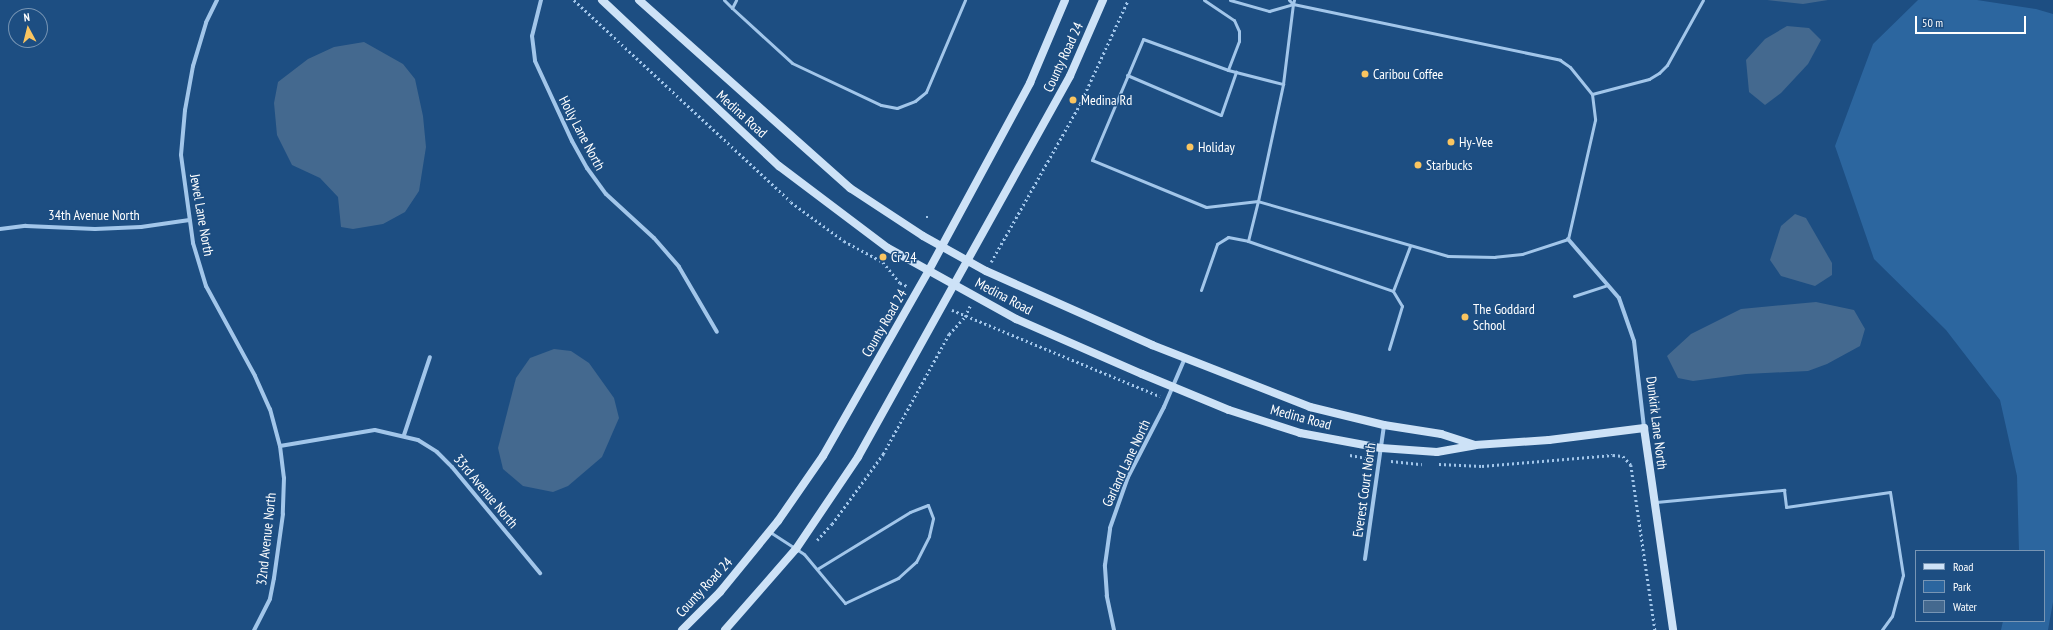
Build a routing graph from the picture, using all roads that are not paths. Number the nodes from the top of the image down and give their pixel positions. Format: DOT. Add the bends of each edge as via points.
graph roads {
  1 [pos="217,0"];
  2 [pos="541,0"];
  3 [pos="602,0"];
  4 [pos="639,0"];
  5 [pos="724,0"];
  6 [pos="736,0"];
  7 [pos="965,0"];
  8 [pos="1065,0"];
  9 [pos="1102,0"];
  10 [pos="1204,0"];
  11 [pos="1230,0"];
  12 [pos="1289,0"];
  13 [pos="1294,0"];
  14 [pos="1703,0"];
  15 [pos="1293,4"];
  16 [pos="732,8"];
  17 [pos="1228,70"];
  18 [pos="1236,72"];
  19 [pos="1127,75"];
  20 [pos="1284,84"];
  21 [pos="1592,94"];
  22 [pos="1258,201"];
  23 [pos="189,220"];
  24 [pos="0,229"];
  25 [pos="1568,239"];
  26 [pos="1248,241"];
  27 [pos="941,246"];
  28 [pos="1410,246"];
  29 [pos="968,260"];
  30 [pos="929,270"];
  31 [pos="955,285"];
  32 [pos="1607,285"];
  33 [pos="1201,290"];
  34 [pos="1394,291"];
  35 [pos="1574,296"];
  36 [pos="717,332"];
  37 [pos="1390,349"];
  38 [pos="430,357"];
  39 [pos="1185,358"];
  40 [pos="1173,387"];
  41 [pos="1384,425"];
  42 [pos="1644,428"];
  43 [pos="404,435"];
  44 [pos="1475,445"];
  45 [pos="280,446"];
  46 [pos="1381,448"];
  47 [pos="1654,502"];
  48 [pos="769,532"];
  49 [pos="796,548"];
  50 [pos="1365,559"];
  51 [pos="816,569"];
  52 [pos="540,573"];
  53 [pos="254,630"];
  54 [pos="682,630"];
  55 [pos="724,630"];
  56 [pos="1114,630"];
  57 [pos="1673,630"];
  58 [pos="1882,630"];
  1 -- 23 [label="street, Jewel Lane North" via="206,23 193,66 185,110 181,155"];
  2 -- 36 [label="street, Holly Lane North" via="532,36 535,61 572,142 606,194 654,238 678,267"];
  3 -- 30 [label="street, Medina Road" via="779,166 888,248"];
  4 -- 27 [label="street, Medina Road" via="850,188"];
  5 -- 16 [label="lane"];
  6 -- 16 [label="lane"];
  7 -- 16 [label="lane" via="926,92 915,101 897,108 881,105 792,63"];
  8 -- 27 [label="street, County Road 24" via="1030,83"];
  9 -- 29 [label="street, County Road 24" via="1070,76"];
  10 -- 17 [label="lane" via="1234,20 1238,31 1239,41"];
  11 -- 15 [label="lane" via="1269,11"];
  12 -- 15 [label="lane"];
  13 -- 15 [label="lane"];
  14 -- 21 [label="lane" via="1667,65 1659,74"];
  15 -- 20 [label="lane"];
  15 -- 21 [label="lane" via="1560,60 1580,77"];
  17 -- 18 [label="lane"];
  17 -- 19 [label="lane" via="1143,39"];
  18 -- 19 [label="lane" via="1221,115"];
  18 -- 20 [label="lane"];
  19 -- 22 [label="lane" via="1092,160 1206,207"];
  20 -- 22 [label="lane"];
  21 -- 25 [label="lane" via="1595,120"];
  22 -- 26 [label="lane"];
  22 -- 28 [label="lane"];
  23 -- 24 [label="street, 34th Avenue North" via="141,227 95,229 26,226"];
  23 -- 45 [label="street, Jewel Lane North" via="206,286 255,376 270,409"];
  25 -- 28 [label="lane" via="1538,251 1495,258 1448,256"];
  25 -- 32 [label="street, Dunkirk Lane North"];
  26 -- 33 [label="lane" via="1228,237 1217,244"];
  26 -- 34 [label="lane"];
  27 -- 29 [label="street, Medina Road"];
  27 -- 30 [label="street, County Road 24"];
  28 -- 34 [label="lane"];
  29 -- 31 [label="street, County Road 24"];
  29 -- 39 [label="street, Medina Road" via="1057,303"];
  30 -- 31 [label="street, Medina Road"];
  30 -- 48 [label="street, County Road 24" via="823,456"];
  31 -- 40 [label="street, Medina Road" via="1016,319"];
  31 -- 49 [label="street, County Road 24" via="858,457"];
  32 -- 35 [label="lane"];
  32 -- 42 [label="street, Dunkirk Lane North" via="1619,298 1634,341"];
  34 -- 37 [label="lane" via="1402,306"];
  38 -- 43 [label="street"];
  39 -- 40 [label="street, Garland Lane North"];
  39 -- 41 [label="street, Medina Road" via="1310,407"];
  40 -- 46 [label="street, Medina Road" via="1229,410 1300,433"];
  40 -- 56 [label="street, Garland Lane North" via="1128,478 1110,528 1106,564 1107,596"];
  41 -- 44 [label="street, Medina Road" via="1440,434"];
  41 -- 46 [label="street, Everest Court North"];
  42 -- 44 [label="street, Medina Road" via="1549,440"];
  42 -- 47 [label="street, Dunkirk Lane North"];
  43 -- 45 [label="street, 33rd Avenue North" via="376,430 361,431"];
  43 -- 52 [label="street, 33rd Avenue North" via="437,452 452,467"];
  44 -- 46 [label="street, Medina Road" via="1437,452"];
  45 -- 53 [label="street, 32nd Avenue North" via="284,478 283,514 274,578 270,599"];
  46 -- 50 [label="street, Everest Court North"];
  47 -- 57 [label="street, Dunkirk Lane North"];
  47 -- 58 [label="lane" via="1784,490 1786,507 1890,492 1903,575 1892,616"];
  48 -- 49 [label="lane"];
  48 -- 54 [label="street, County Road 24" via="720,592"];
  49 -- 51 [label="lane"];
  49 -- 55 [label="street, County Road 24"];
  51 -- 51 [label="lane" via="845,603 898,578 916,562 929,536 933,518 928,505 904,515"];
}
